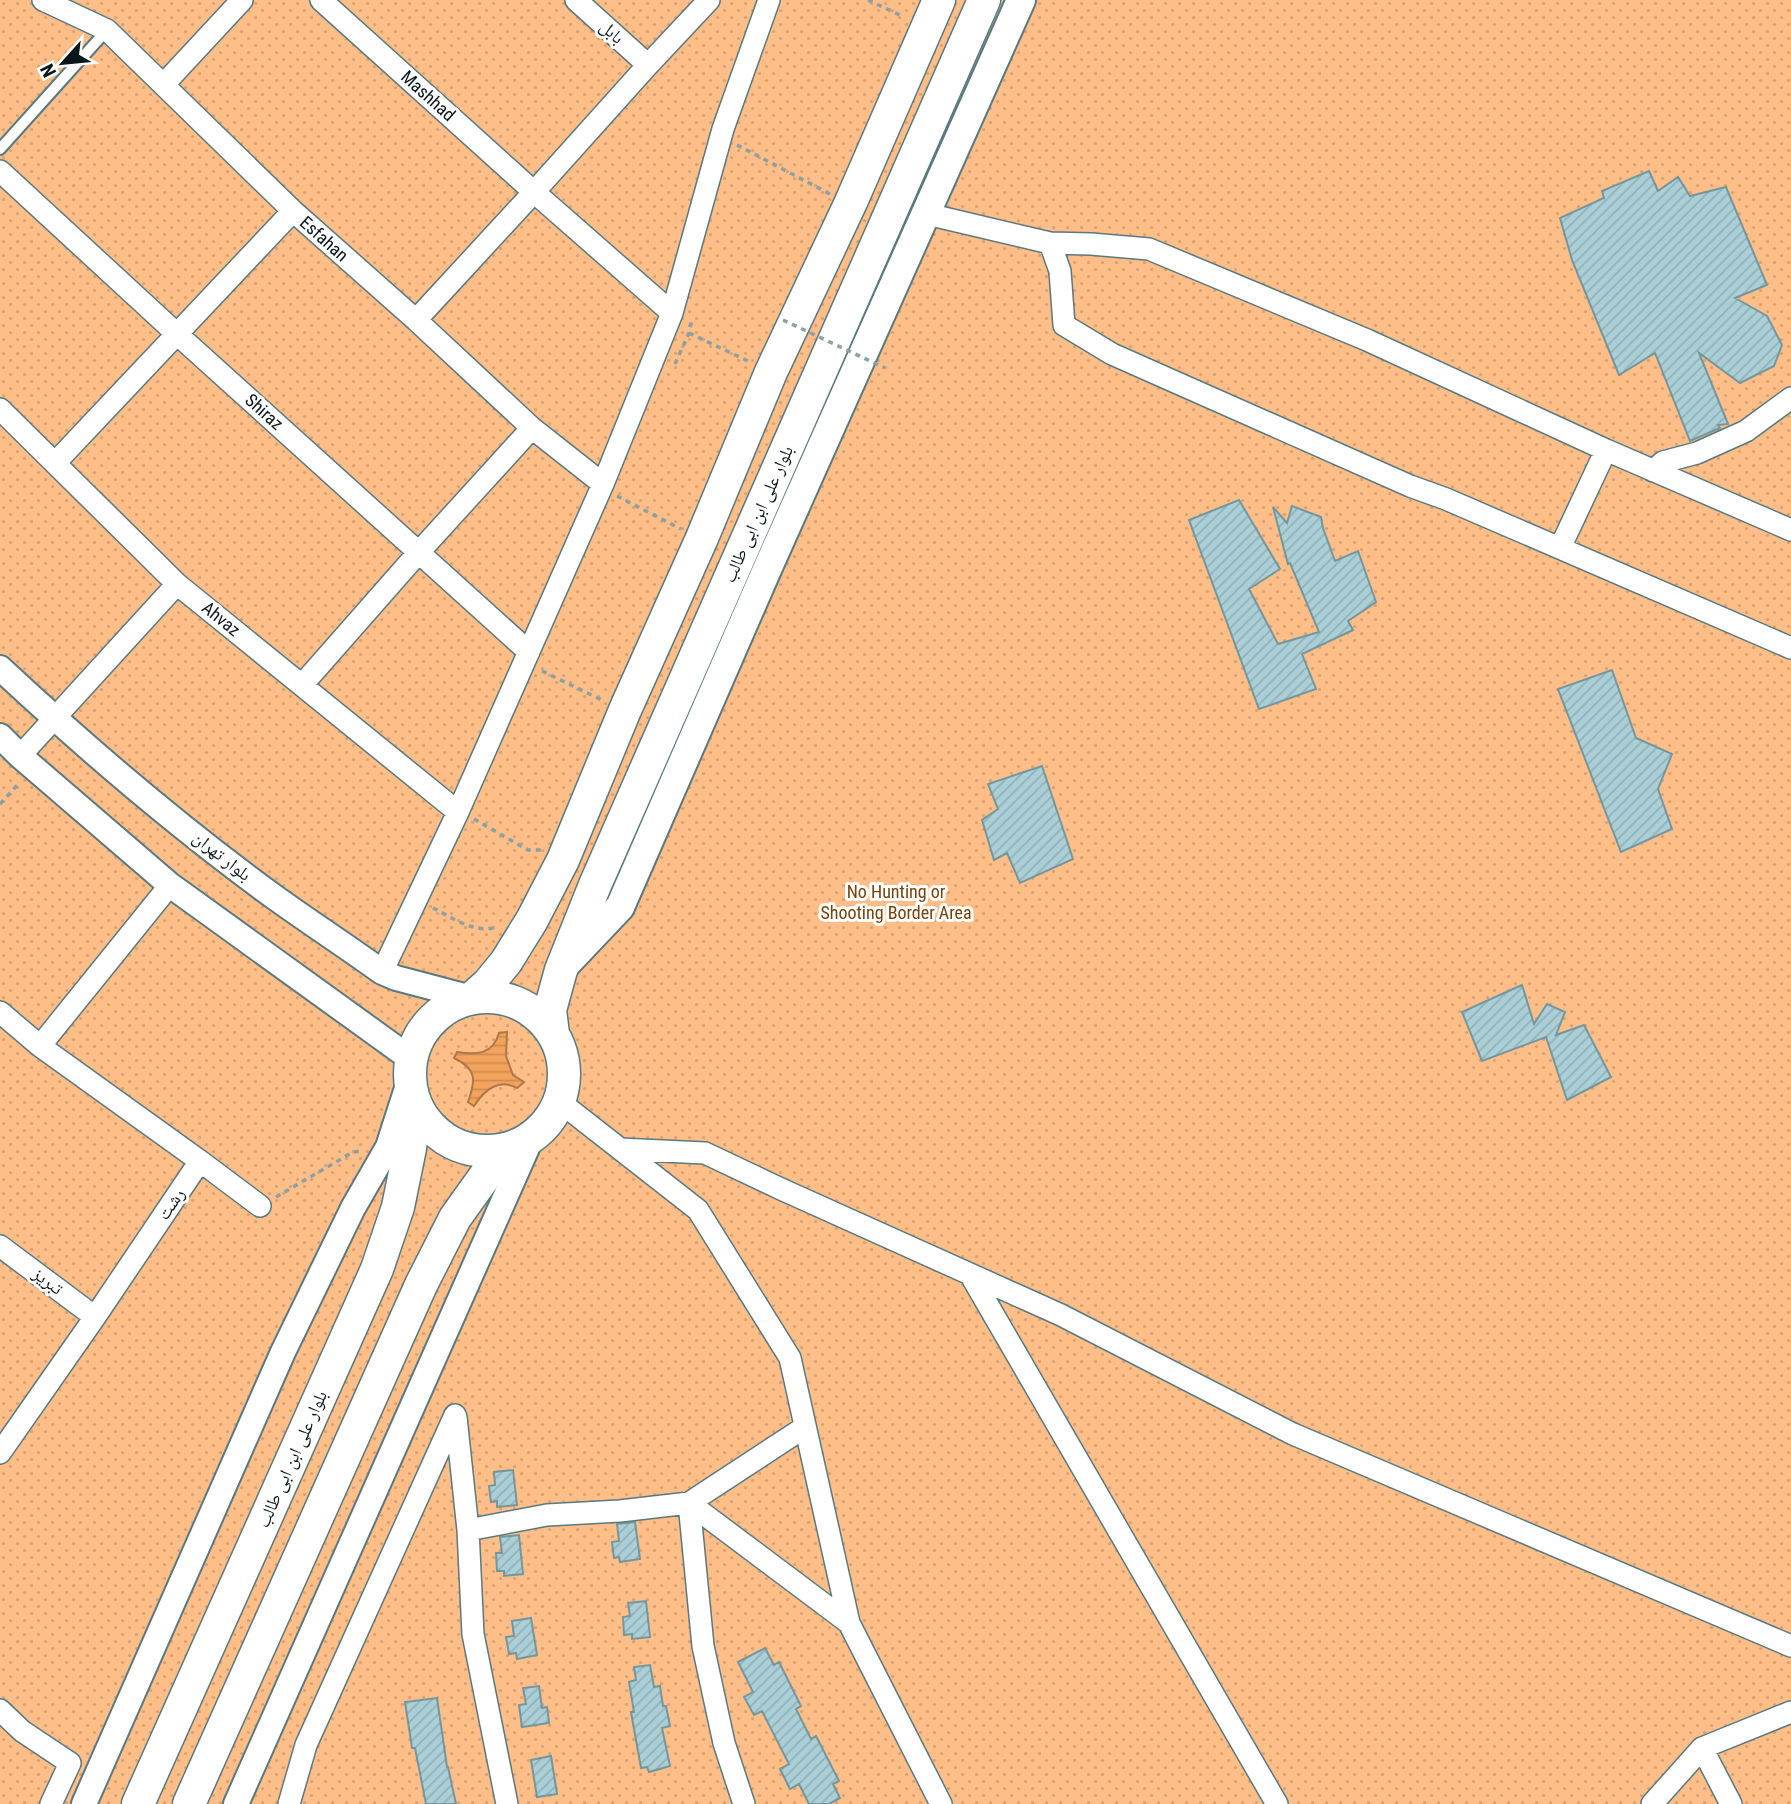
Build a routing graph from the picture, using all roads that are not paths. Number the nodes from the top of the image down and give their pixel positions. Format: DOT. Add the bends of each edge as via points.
graph roads {
  1 [pos="43,0"];
  2 [pos="242,0"];
  3 [pos="321,0"];
  4 [pos="576,0"];
  5 [pos="709,0"];
  6 [pos="769,0"];
  7 [pos="939,0"];
  8 [pos="984,0"];
  9 [pos="1021,0"];
  10 [pos="107,30"];
  11 [pos="648,65"];
  12 [pos="164,84"];
  13 [pos="0,149"];
  14 [pos="0,171"];
  15 [pos="534,192"];
  16 [pos="293,211"];
  17 [pos="927,214"];
  18 [pos="1050,243"];
  19 [pos="672,313"];
  20 [pos="416,320"];
  21 [pos="178,335"];
  22 [pos="1791,398"];
  23 [pos="0,409"];
  24 [pos="532,428"];
  25 [pos="1606,450"];
  26 [pos="55,463"];
  27 [pos="1653,471"];
  28 [pos="609,489"];
  29 [pos="1791,530"];
  30 [pos="1560,548"];
  31 [pos="419,552"];
  32 [pos="177,584"];
  33 [pos="1791,648"];
  34 [pos="535,661"];
  35 [pos="0,668"];
  36 [pos="302,685"];
  37 [pos="54,718"];
  38 [pos="0,736"];
  39 [pos="27,761"];
  40 [pos="465,815"];
  41 [pos="170,885"];
  42 [pos="561,970"];
  43 [pos="382,972"];
  44 [pos="472,998"];
  45 [pos="0,1012"];
  46 [pos="553,1034"];
  47 [pos="40,1046"];
  48 [pos="412,1082"];
  49 [pos="560,1102"];
  50 [pos="520,1144"];
  51 [pos="620,1149"];
  52 [pos="200,1161"];
  53 [pos="260,1206"];
  54 [pos="0,1246"];
  55 [pos="970,1274"];
  56 [pos="95,1317"];
  57 [pos="805,1427"];
  58 [pos="0,1453"];
  59 [pos="689,1503"];
  60 [pos="468,1530"];
  61 [pos="849,1623"];
  62 [pos="1791,1646"];
  63 [pos="0,1710"];
  64 [pos="1791,1712"];
  65 [pos="1703,1748"];
  66 [pos="70,1763"];
  67 [pos="99,1770"];
  68 [pos="51,1804"];
  69 [pos="84,1804"];
  70 [pos="138,1804"];
  71 [pos="189,1804"];
  72 [pos="236,1804"];
  73 [pos="289,1804"];
  74 [pos="507,1804"];
  75 [pos="744,1804"];
  76 [pos="942,1804"];
  77 [pos="1277,1804"];
  78 [pos="1652,1804"];
  79 [pos="1731,1804"];
  1 -- 10 [label="street, Esfahan"];
  2 -- 12 [label="street"];
  3 -- 15 [label="street, Mashhad"];
  4 -- 11 [label="street, بابل"];
  5 -- 11 [label="street"];
  6 -- 19 [label="street" via="723,129"];
  7 -- 44 [label="main road" via="771,372 567,850 506,962"];
  8 -- 42 [label="main road, بلوار علی ابن ابی طالب"];
  9 -- 17 [label="main road"];
  10 -- 12 [label="street, Esfahan"];
  10 -- 13 [label="lane"];
  11 -- 15 [label="street"];
  12 -- 16 [label="street, Esfahan"];
  14 -- 21 [label="street, Shiraz"];
  15 -- 19 [label="street, Mashhad"];
  15 -- 20 [label="street"];
  16 -- 20 [label="street, Esfahan"];
  16 -- 21 [label="street"];
  17 -- 18 [label="street"];
  17 -- 42 [label="main road" via="620,907"];
  18 -- 25 [label="street" via="1149,249 1367,340"];
  18 -- 30 [label="street" via="1060,271 1065,325 1112,354"];
  19 -- 28 [label="street"];
  20 -- 24 [label="street, Esfahan"];
  21 -- 26 [label="street"];
  21 -- 31 [label="street, Shiraz"];
  22 -- 27 [label="street" via="1746,431 1663,462"];
  23 -- 26 [label="street, Ahvaz"];
  24 -- 28 [label="street, Esfahan"];
  24 -- 31 [label="street"];
  25 -- 27 [label="street"];
  25 -- 30 [label="street"];
  26 -- 32 [label="street, Ahvaz"];
  27 -- 29 [label="street"];
  28 -- 34 [label="street"];
  30 -- 33 [label="street"];
  31 -- 34 [label="street, Shiraz"];
  31 -- 36 [label="street"];
  32 -- 36 [label="street, Ahvaz"];
  32 -- 37 [label="street"];
  34 -- 40 [label="street"];
  35 -- 37 [label="street, بلوار تهران"];
  36 -- 40 [label="street, Ahvaz"];
  37 -- 39 [label="street"];
  37 -- 43 [label="street, بلوار تهران" via="197,838"];
  38 -- 39 [label="street"];
  39 -- 41 [label="street"];
  40 -- 43 [label="street"];
  41 -- 47 [label="street"];
  41 -- 48 [label="street"];
  42 -- 46 [label="main road, بلوار علی ابن ابی طالب" via="550,1010"];
  43 -- 44 [label="street, بلوار تهران"];
  44 -- 46 [label="main road" via="518,1003 538,1016"];
  44 -- 48 [label="main road" via="450,1005 418,1037"];
  45 -- 47 [label="street"];
  46 -- 49 [label="main road" via="562,1055"];
  47 -- 52 [label="street"];
  48 -- 50 [label="main road" via="427,1124 444,1139 487,1153"];
  48 -- 67 [label="street" via="388,1147 283,1352"];
  48 -- 70 [label="main road, بلوار علی ابن ابی طالب" via="410,1148 377,1269"];
  49 -- 50 [label="main road" via="548,1122"];
  49 -- 51 [label="street"];
  50 -- 71 [label="main road" via="485,1176 455,1218 421,1285"];
  50 -- 72 [label="street"];
  51 -- 55 [label="street" via="705,1153"];
  51 -- 57 [label="street" via="698,1210 790,1358"];
  52 -- 53 [label="street"];
  52 -- 56 [label="street, رشت"];
  54 -- 56 [label="street, تبریز"];
  55 -- 62 [label="street" via="1061,1315 1293,1434"];
  55 -- 77 [label="street"];
  56 -- 58 [label="street, رشت"];
  57 -- 59 [label="street"];
  57 -- 61 [label="street"];
  59 -- 60 [label="street" via="547,1516"];
  59 -- 61 [label="street"];
  59 -- 75 [label="street" via="704,1646 724,1743"];
  60 -- 73 [label="street" via="455,1415 306,1745"];
  60 -- 74 [label="street" via="473,1634"];
  61 -- 76 [label="street"];
  63 -- 66 [label="street"];
  64 -- 65 [label="street"];
  65 -- 78 [label="street"];
  65 -- 79 [label="street"];
  66 -- 67 [label="street"];
  66 -- 68 [label="street"];
  67 -- 69 [label="street"];
}
